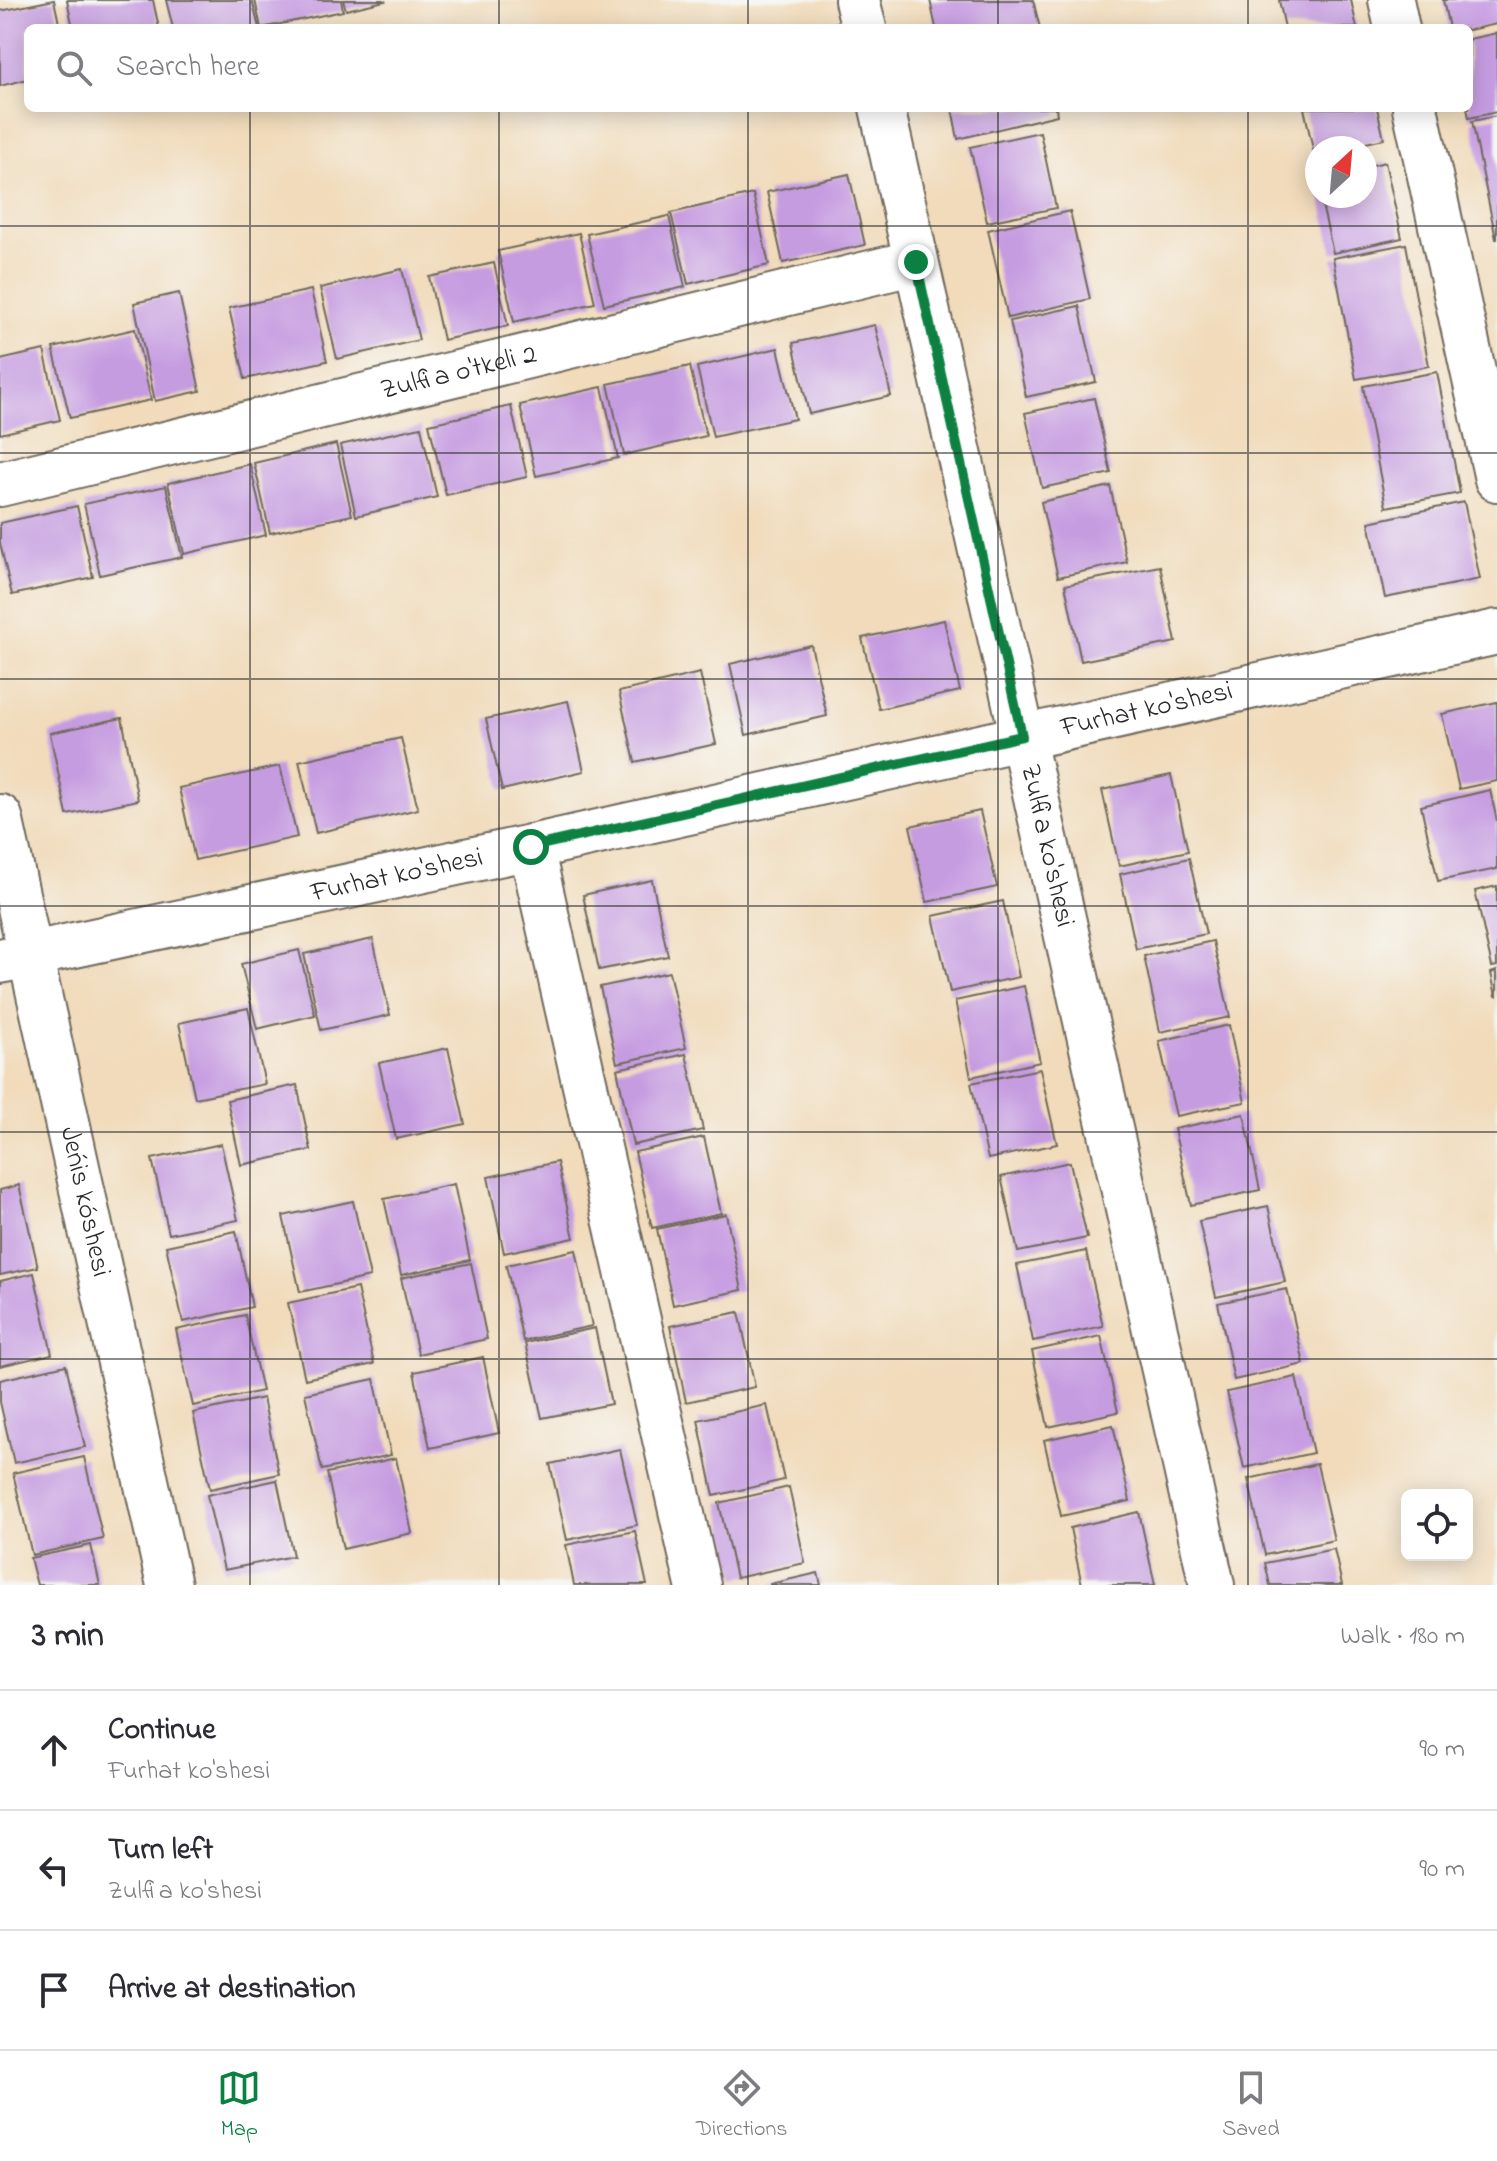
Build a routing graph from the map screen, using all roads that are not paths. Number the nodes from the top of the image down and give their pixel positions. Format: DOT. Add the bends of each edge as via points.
graph roads {
  1 [pos="857,0"];
  2 [pos="1391,0"];
  3 [pos="863,24"];
  4 [pos="1396,24"];
  5 [pos="883,112"];
  6 [pos="1416,112"];
  7 [pos="916,262"];
  8 [pos="1497,479"];
  9 [pos="0,484"];
  10 [pos="1497,632"];
  11 [pos="1022,736"];
  12 [pos="0,817"];
  13 [pos="531,847"];
  14 [pos="14,958"];
  15 [pos="169,1585"];
  16 [pos="698,1585"];
  17 [pos="1212,1585"];
  1 -- 3 [label="street"];
  2 -- 4 [label="street"];
  5 -- 7 [label="street, Zulfia ko'shesi"];
  6 -- 8 [label="street"];
  7 -- 9 [label="street, Zulfia o'tkeli 2"];
  7 -- 11 [label="street, Zulfia ko'shesi"];
  10 -- 11 [label="street, Furhat ko'shesi"];
  11 -- 13 [label="street, Furhat ko'shesi"];
  11 -- 17 [label="street, Zulfia ko'shesi"];
  12 -- 14 [label="street, Jeńis kóshesi"];
  13 -- 14 [label="street, Furhat ko'shesi"];
  13 -- 16 [label="street"];
  14 -- 15 [label="street, Jeńis kóshesi"];
}
